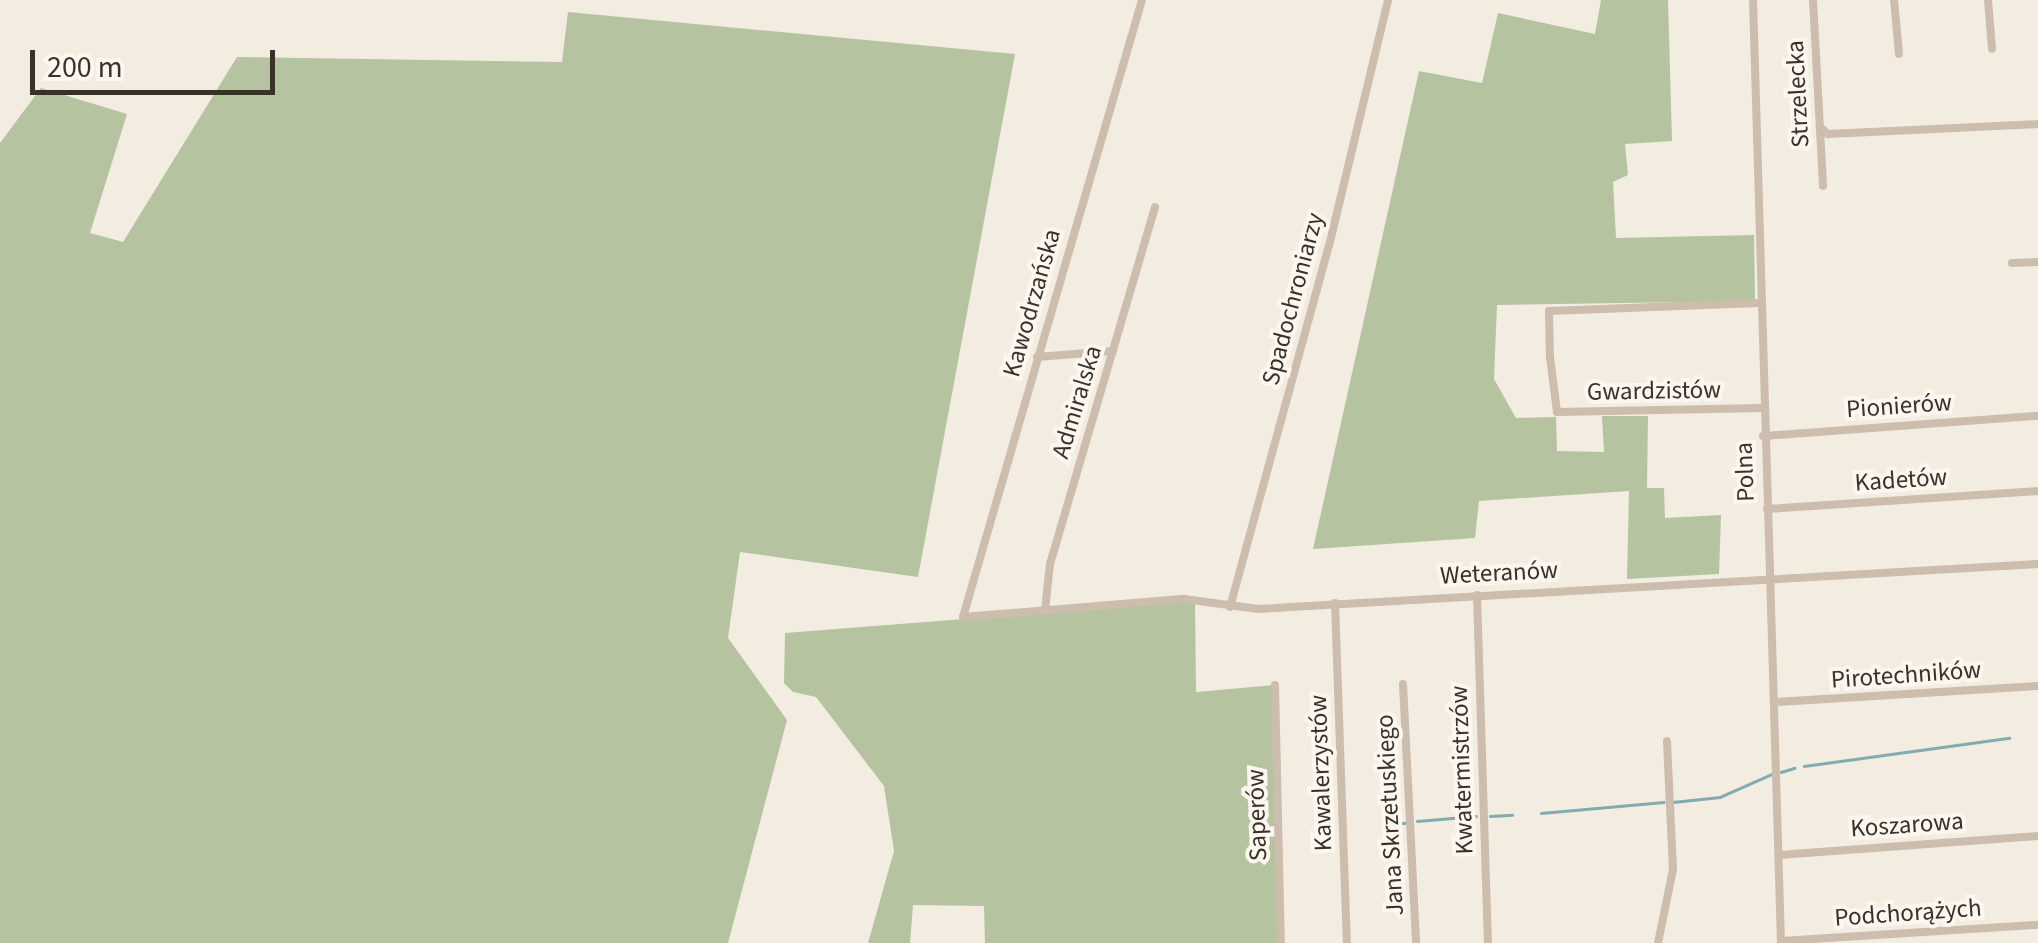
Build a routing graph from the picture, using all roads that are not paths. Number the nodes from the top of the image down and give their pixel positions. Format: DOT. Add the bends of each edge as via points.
graph roads {
  1 [pos="1142,0"];
  2 [pos="1388,0"];
  3 [pos="1753,0"];
  4 [pos="1815,0"];
  5 [pos="1894,0"];
  6 [pos="1988,0"];
  7 [pos="1992,48"];
  8 [pos="1899,54"];
  9 [pos="2038,124"];
  10 [pos="1820,127"];
  11 [pos="1823,186"];
  12 [pos="1156,207"];
  13 [pos="2038,262"];
  14 [pos="2012,263"];
  15 [pos="1760,303"];
  16 [pos="1113,352"];
  17 [pos="1037,356"];
  18 [pos="1763,408"];
  19 [pos="2038,416"];
  20 [pos="1763,436"];
  21 [pos="2038,490"];
  22 [pos="1766,509"];
  23 [pos="2038,564"];
  24 [pos="1770,579"];
  25 [pos="1477,595"];
  26 [pos="1335,602"];
  27 [pos="1230,607"];
  28 [pos="1044,610"];
  29 [pos="963,617"];
  30 [pos="1404,684"];
  31 [pos="1275,685"];
  32 [pos="2038,686"];
  33 [pos="1776,702"];
  34 [pos="1667,741"];
  35 [pos="2038,836"];
  36 [pos="1780,855"];
  37 [pos="2038,924"];
  38 [pos="1781,942"];
  39 [pos="1281,943"];
  40 [pos="1347,943"];
  41 [pos="1416,943"];
  42 [pos="1488,943"];
  43 [pos="1658,943"];
  1 -- 17 [label="street, Kawodrzańska"];
  2 -- 27 [label="street, Spadochroniarzy"];
  3 -- 15 [label="street, Polna"];
  4 -- 10 [label="street, Strzelecka"];
  5 -- 8 [label="street"];
  6 -- 7 [label="street"];
  9 -- 10 [label="street" via="1828,134"];
  10 -- 11 [label="street, Strzelecka"];
  12 -- 16 [label="street, Admiralska"];
  13 -- 14 [label="street"];
  15 -- 18 [label="street, Polna"];
  15 -- 18 [label="street, Gwardzistów" via="1549,311 1550,357 1557,412"];
  16 -- 17 [label="street"];
  16 -- 28 [label="street, Admiralska" via="1050,564"];
  17 -- 29 [label="street, Kawodrzańska"];
  18 -- 20 [label="street, Polna"];
  19 -- 20 [label="street, Pionierów"];
  20 -- 22 [label="street, Polna"];
  21 -- 22 [label="street, Kadetów"];
  22 -- 24 [label="street, Polna"];
  23 -- 24 [label="street, Weteranów"];
  24 -- 25 [label="street, Weteranów"];
  24 -- 33 [label="street, Polna"];
  25 -- 26 [label="street, Weteranów"];
  25 -- 42 [label="street, Kwatermistrzów"];
  26 -- 27 [label="street, Weteranów"];
  26 -- 40 [label="street, Kawalerzystów"];
  27 -- 28 [label="street, Weteranów" via="1184,599"];
  28 -- 29 [label="street, Weteranów"];
  30 -- 41 [label="street, Jana Skrzetuskiego"];
  31 -- 39 [label="street, Saperów"];
  32 -- 33 [label="street, Pirotechników"];
  33 -- 36 [label="street, Polna"];
  34 -- 43 [label="street" via="1673,868"];
  35 -- 36 [label="street, Koszarowa"];
  36 -- 38 [label="street, Polna"];
  37 -- 38 [label="street, Podchorążych"];
}
